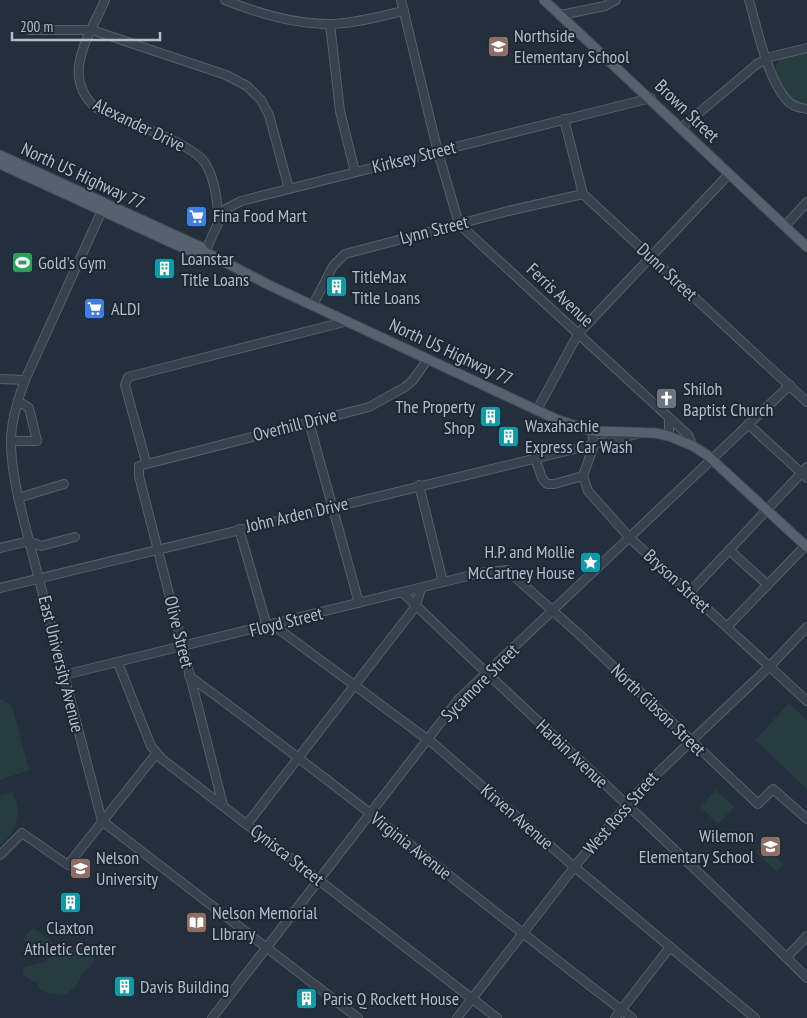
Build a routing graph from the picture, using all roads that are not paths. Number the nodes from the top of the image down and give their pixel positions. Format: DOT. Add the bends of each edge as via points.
graph roads {
  1 [pos="105,0"];
  2 [pos="225,0"];
  3 [pos="401,0"];
  4 [pos="616,0"];
  5 [pos="749,0"];
  6 [pos="547,1"];
  7 [pos="404,11"];
  8 [pos="561,16"];
  9 [pos="330,24"];
  10 [pos="29,30"];
  11 [pos="92,30"];
  12 [pos="807,48"];
  13 [pos="766,59"];
  14 [pos="650,98"];
  15 [pos="807,109"];
  16 [pos="564,119"];
  17 [pos="681,128"];
  18 [pos="438,152"];
  19 [pos="0,155"];
  20 [pos="0,164"];
  21 [pos="355,172"];
  22 [pos="729,174"];
  23 [pos="289,189"];
  24 [pos="583,194"];
  25 [pos="807,202"];
  26 [pos="104,207"];
  27 [pos="219,219"];
  28 [pos="460,224"];
  29 [pos="785,226"];
  30 [pos="807,247"];
  31 [pos="205,252"];
  32 [pos="651,256"];
  33 [pos="313,305"];
  34 [pos="348,322"];
  35 [pos="578,334"];
  36 [pos="428,359"];
  37 [pos="0,379"];
  38 [pos="25,380"];
  39 [pos="790,385"];
  40 [pos="18,401"];
  41 [pos="807,402"];
  42 [pos="537,410"];
  43 [pos="669,418"];
  44 [pos="310,422"];
  45 [pos="748,424"];
  46 [pos="592,431"];
  47 [pos="646,432"];
  48 [pos="669,436"];
  49 [pos="11,441"];
  50 [pos="594,445"];
  51 [pos="693,446"];
  52 [pos="535,458"];
  53 [pos="712,460"];
  54 [pos="146,462"];
  55 [pos="805,473"];
  56 [pos="583,476"];
  57 [pos="64,484"];
  58 [pos="419,486"];
  59 [pos="18,498"];
  60 [pos="333,507"];
  61 [pos="767,510"];
  62 [pos="239,529"];
  63 [pos="75,537"];
  64 [pos="630,538"];
  65 [pos="28,542"];
  66 [pos="807,546"];
  67 [pos="0,548"];
  68 [pos="158,548"];
  69 [pos="729,550"];
  70 [pos="509,571"];
  71 [pos="39,578"];
  72 [pos="443,582"];
  73 [pos="768,585"];
  74 [pos="0,588"];
  75 [pos="421,588"];
  76 [pos="402,592"];
  77 [pos="689,593"];
  78 [pos="359,603"];
  79 [pos="416,606"];
  80 [pos="553,610"];
  81 [pos="270,626"];
  82 [pos="727,627"];
  83 [pos="807,627"];
  84 [pos="183,647"];
  85 [pos="118,663"];
  86 [pos="770,666"];
  87 [pos="487,673"];
  88 [pos="64,675"];
  89 [pos="189,676"];
  90 [pos="354,685"];
  91 [pos="807,701"];
  92 [pos="427,739"];
  93 [pos="690,740"];
  94 [pos="156,754"];
  95 [pos="299,756"];
  96 [pos="223,805"];
  97 [pos="628,805"];
  98 [pos="369,813"];
  99 [pos="807,819"];
  100 [pos="102,821"];
  101 [pos="247,824"];
  102 [pos="0,855"];
  103 [pos="575,867"];
  104 [pos="319,880"];
  105 [pos="522,934"];
  106 [pos="807,936"];
  107 [pos="670,947"];
  108 [pos="267,948"];
  109 [pos="786,958"];
  110 [pos="807,978"];
  111 [pos="471,999"];
  112 [pos="621,1010"];
  113 [pos="215,1017"];
  114 [pos="358,1018"];
  115 [pos="457,1018"];
  116 [pos="497,1018"];
  117 [pos="615,1018"];
  118 [pos="632,1018"];
  119 [pos="755,1018"];
  1 -- 11 [label="street, Alexander Drive"];
  2 -- 9 [label="street" via="258,12"];
  3 -- 7 [label="street"];
  4 -- 8 [label="street" via="606,6"];
  5 -- 13 [label="street"];
  6 -- 8 [label="main road, Brown Street"];
  7 -- 9 [label="street"];
  7 -- 18 [label="street"];
  8 -- 14 [label="main road, Brown Street"];
  9 -- 21 [label="street" via="340,111"];
  10 -- 11 [label="street"];
  11 -- 23 [label="street" via="226,75 253,91 269,115"];
  11 -- 27 [label="street, Alexander Drive" via="78,65 78,79 86,98 102,110 180,144 201,158 215,192"];
  12 -- 13 [label="street"];
  13 -- 15 [label="street" via="785,98"];
  13 -- 17 [label="street"];
  14 -- 16 [label="street, Kirksey Street"];
  14 -- 17 [label="main road, Brown Street"];
  16 -- 18 [label="street, Kirksey Street"];
  16 -- 24 [label="street"];
  17 -- 22 [label="main road, Brown Street"];
  18 -- 21 [label="street, Kirksey Street"];
  18 -- 28 [label="street"];
  19 -- 26 [label="main road, North US Highway 77"];
  20 -- 26 [label="main road, North US Highway 77"];
  21 -- 23 [label="street, Kirksey Street"];
  22 -- 29 [label="main road, Brown Street"];
  22 -- 32 [label="street"];
  23 -- 27 [label="street, Kirksey Street" via="230,204"];
  24 -- 28 [label="street, Lynn Street"];
  24 -- 32 [label="street, Dunn Street"];
  25 -- 29 [label="street"];
  26 -- 31 [label="main road, North US Highway 77" via="198,254"];
  26 -- 38 [label="street, East University Avenue"];
  27 -- 31 [label="street, Kirksey Street"];
  28 -- 33 [label="street, Lynn Street" via="346,254 333,266"];
  28 -- 35 [label="street, Ferris Avenue"];
  29 -- 30 [label="main road, Brown Street"];
  31 -- 33 [label="main road, North US Highway 77"];
  32 -- 35 [label="street"];
  32 -- 39 [label="street, Dunn Street"];
  33 -- 34 [label="main road, North US Highway 77"];
  34 -- 36 [label="main road, North US Highway 77"];
  34 -- 54 [label="street" via="131,376 125,381"];
  35 -- 42 [label="street"];
  35 -- 43 [label="street, Ferris Avenue"];
  36 -- 42 [label="main road, North US Highway 77"];
  36 -- 44 [label="street, Overhill Drive" via="414,380 378,403"];
  37 -- 38 [label="street"];
  38 -- 40 [label="street, East University Avenue"];
  39 -- 41 [label="street, Dunn Street"];
  39 -- 45 [label="street, Sycamore Street"];
  40 -- 49 [label="street, East University Avenue"];
  40 -- 49 [label="street" via="29,408 37,441"];
  42 -- 46 [label="main road, North US Highway 77"];
  43 -- 48 [label="street"];
  43 -- 51 [label="street, Ferris Avenue" via="690,437"];
  44 -- 54 [label="street, Overhill Drive"];
  44 -- 60 [label="street"];
  45 -- 53 [label="street, Sycamore Street"];
  45 -- 55 [label="street"];
  46 -- 47 [label="main road, North US Highway 77"];
  46 -- 50 [label="street"];
  47 -- 48 [label="main road, North US Highway 77"];
  47 -- 50 [label="street"];
  48 -- 51 [label="main road, North US Highway 77"];
  49 -- 59 [label="street, East University Avenue"];
  50 -- 52 [label="street, John Arden Drive"];
  50 -- 56 [label="street"];
  51 -- 53 [label="main road, Ferris Avenue"];
  52 -- 56 [label="street" via="547,484"];
  52 -- 58 [label="street, John Arden Drive"];
  53 -- 61 [label="main road, Ferris Avenue"];
  53 -- 64 [label="street, Sycamore Street"];
  54 -- 68 [label="street, Olive Street" via="139,466 139,476"];
  55 -- 61 [label="street"];
  56 -- 64 [label="street, Bryson Street" via="588,491"];
  57 -- 59 [label="street"];
  58 -- 60 [label="street, John Arden Drive"];
  58 -- 72 [label="street"];
  59 -- 65 [label="street, East University Avenue"];
  60 -- 62 [label="street, John Arden Drive"];
  60 -- 78 [label="street"];
  61 -- 66 [label="main road, Ferris Avenue"];
  61 -- 69 [label="street"];
  62 -- 68 [label="street, John Arden Drive"];
  62 -- 81 [label="street"];
  63 -- 65 [label="street" via="40,546"];
  64 -- 77 [label="street, Bryson Street"];
  64 -- 80 [label="street, Sycamore Street"];
  65 -- 67 [label="street"];
  65 -- 71 [label="street, East University Avenue"];
  66 -- 73 [label="street"];
  68 -- 71 [label="street, John Arden Drive"];
  68 -- 84 [label="street, Olive Street"];
  69 -- 73 [label="street"];
  69 -- 77 [label="street"];
  70 -- 72 [label="street, Floyd Street" via="499,569"];
  70 -- 80 [label="street, North Gibson Street"];
  71 -- 74 [label="street, John Arden Drive"];
  71 -- 88 [label="street, East University Avenue"];
  72 -- 75 [label="street, Floyd Street"];
  73 -- 82 [label="street"];
  75 -- 76 [label="street, Floyd Street"];
  75 -- 79 [label="street"];
  76 -- 78 [label="street, Floyd Street"];
  76 -- 79 [label="street, Harbin Avenue"];
  77 -- 82 [label="street, Bryson Street"];
  78 -- 81 [label="street, Floyd Street"];
  79 -- 87 [label="street, Harbin Avenue"];
  79 -- 90 [label="street"];
  80 -- 87 [label="street, Sycamore Street"];
  80 -- 93 [label="street, North Gibson Street"];
  81 -- 84 [label="street, Floyd Street"];
  81 -- 90 [label="street, Kirven Avenue"];
  82 -- 86 [label="street, Bryson Street"];
  83 -- 86 [label="street, West Ross Street"];
  84 -- 85 [label="street, Floyd Street"];
  84 -- 89 [label="street, Olive Street"];
  85 -- 88 [label="street, Floyd Street"];
  85 -- 94 [label="street, Cynisca Street"];
  86 -- 91 [label="street, Bryson Street"];
  86 -- 93 [label="street, West Ross Street"];
  87 -- 92 [label="street, Sycamore Street" via="458,700"];
  87 -- 97 [label="street, Harbin Avenue"];
  88 -- 100 [label="street, East University Avenue"];
  89 -- 95 [label="street, Virginia Avenue"];
  89 -- 96 [label="street, Olive Street"];
  90 -- 92 [label="street, Kirven Avenue"];
  90 -- 95 [label="street"];
  92 -- 98 [label="street, Sycamore Street"];
  92 -- 103 [label="street, Kirven Avenue"];
  93 -- 97 [label="street, West Ross Street"];
  93 -- 99 [label="street, North Gibson Street" via="758,804 773,789"];
  94 -- 96 [label="street, Cynisca Street"];
  94 -- 100 [label="street"];
  95 -- 98 [label="street, Virginia Avenue"];
  95 -- 101 [label="street"];
  96 -- 101 [label="street, Cynisca Street"];
  97 -- 103 [label="street, West Ross Street"];
  97 -- 109 [label="street, Harbin Avenue"];
  98 -- 104 [label="street, Sycamore Street"];
  98 -- 105 [label="street, Virginia Avenue"];
  100 -- 102 [label="street" via="68,865 22,834"];
  100 -- 108 [label="street"];
  101 -- 104 [label="street, Cynisca Street"];
  103 -- 105 [label="street, West Ross Street"];
  103 -- 107 [label="street, Kirven Avenue"];
  104 -- 108 [label="street, Sycamore Street"];
  104 -- 111 [label="street, Cynisca Street"];
  105 -- 111 [label="street, West Ross Street"];
  105 -- 112 [label="street, Virginia Avenue"];
  106 -- 109 [label="street"];
  107 -- 112 [label="street"];
  107 -- 119 [label="street, Kirven Avenue"];
  108 -- 113 [label="street, Sycamore Street"];
  108 -- 114 [label="street"];
  109 -- 110 [label="street, Harbin Avenue"];
  111 -- 115 [label="street, West Ross Street"];
  111 -- 116 [label="street, Cynisca Street"];
  112 -- 117 [label="street"];
  112 -- 118 [label="street, Virginia Avenue"];
}
